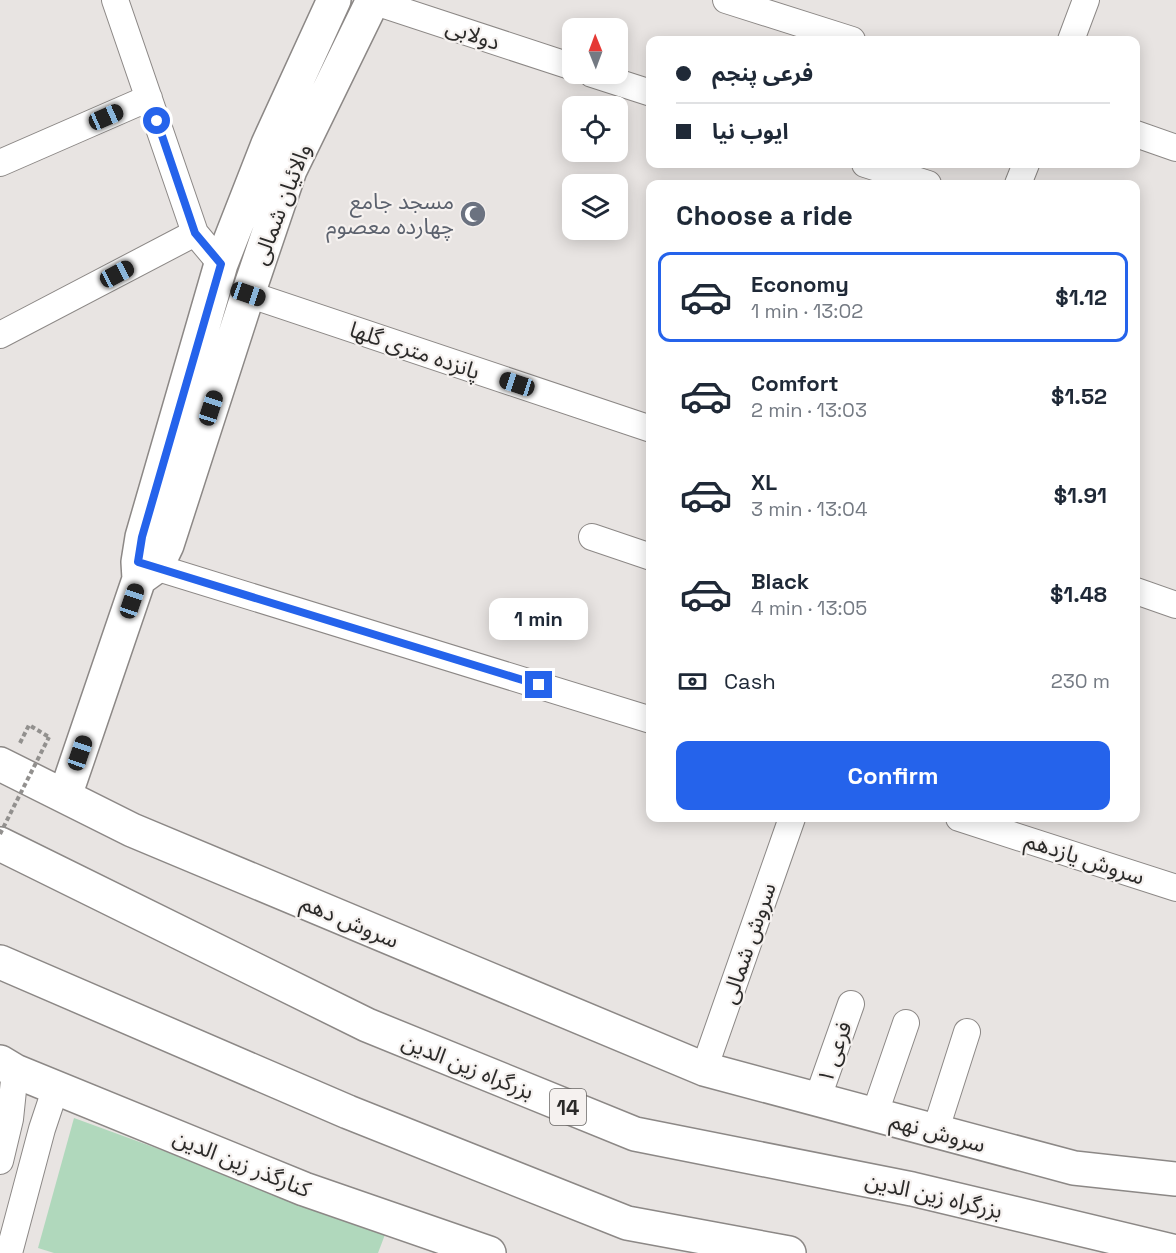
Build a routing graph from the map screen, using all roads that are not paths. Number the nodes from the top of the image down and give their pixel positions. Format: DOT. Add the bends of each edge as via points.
graph roads {
  1 [pos="115,0"];
  2 [pos="334,0"];
  3 [pos="726,0"];
  4 [pos="1086,0"];
  5 [pos="373,1"];
  6 [pos="839,36"];
  7 [pos="1072,36"];
  8 [pos="562,63"];
  9 [pos="623,84"];
  10 [pos="646,91"];
  11 [pos="149,98"];
  12 [pos="1140,135"];
  13 [pos="1176,148"];
  14 [pos="0,163"];
  15 [pos="878,168"];
  16 [pos="915,180"];
  17 [pos="195,233"];
  18 [pos="221,264"];
  19 [pos="248,294"];
  20 [pos="0,335"];
  21 [pos="646,427"];
  22 [pos="591,537"];
  23 [pos="646,555"];
  24 [pos="145,569"];
  25 [pos="1140,592"];
  26 [pos="1176,605"];
  27 [pos="646,719"];
  28 [pos="0,764"];
  29 [pos="65,796"];
  30 [pos="791,822"];
  31 [pos="971,822"];
  32 [pos="0,844"];
  33 [pos="1176,888"];
  34 [pos="0,962"];
  35 [pos="850,1004"];
  36 [pos="906,1023"];
  37 [pos="967,1032"];
  38 [pos="7,1067"];
  39 [pos="704,1069"];
  40 [pos="56,1087"];
  41 [pos="818,1100"];
  42 [pos="874,1116"];
  43 [pos="935,1132"];
  44 [pos="0,1161"];
  45 [pos="1176,1179"];
  46 [pos="1176,1252"];
  47 [pos="9,1253"];
  48 [pos="489,1253"];
  49 [pos="789,1253"];
  1 -- 11 [label="street"];
  2 -- 18 [label="main road, والائیان شمالی" via="268,144"];
  3 -- 6 [label="street"];
  4 -- 7 [label="street"];
  5 -- 8 [label="street, دولابی"];
  5 -- 19 [label="main road, والائیان شمالی" via="290,170"];
  9 -- 10 [label="street"];
  11 -- 14 [label="street"];
  11 -- 17 [label="street"];
  12 -- 13 [label="street"];
  15 -- 16 [label="street"];
  17 -- 18 [label="street"];
  17 -- 20 [label="street"];
  18 -- 24 [label="main road, والائیان شمالی" via="142,537"];
  19 -- 21 [label="street, پانزده متری گلها"];
  19 -- 24 [label="main road, والائیان شمالی" via="167,545"];
  22 -- 23 [label="street"];
  24 -- 27 [label="street"];
  24 -- 29 [label="main road, والائیان شمالی"];
  25 -- 26 [label="street"];
  28 -- 29 [label="main road, سروش دهم"];
  29 -- 39 [label="main road, سروش دهم" via="132,830"];
  30 -- 39 [label="street, سروش شمالی"];
  31 -- 33 [label="street, سروش یازدهم"];
  32 -- 46 [label="main road, بزرگراه زین الدین / 14" via="367,1025 635,1134 912,1189"];
  34 -- 49 [label="main road" via="348,1112 627,1223"];
  35 -- 41 [label="street, فرعی ۱"];
  36 -- 42 [label="street"];
  37 -- 43 [label="street"];
  38 -- 40 [label="main road, کنارگذر زین الدین"];
  38 -- 44 [label="street" via="10,1119"];
  39 -- 41 [label="main road, سروش نهم"];
  40 -- 47 [label="street"];
  40 -- 48 [label="main road, کنارگذر زین الدین" via="304,1189"];
  41 -- 42 [label="main road, سروش نهم"];
  42 -- 43 [label="main road, سروش نهم"];
  43 -- 45 [label="main road, سروش نهم" via="1074,1168"];
}
